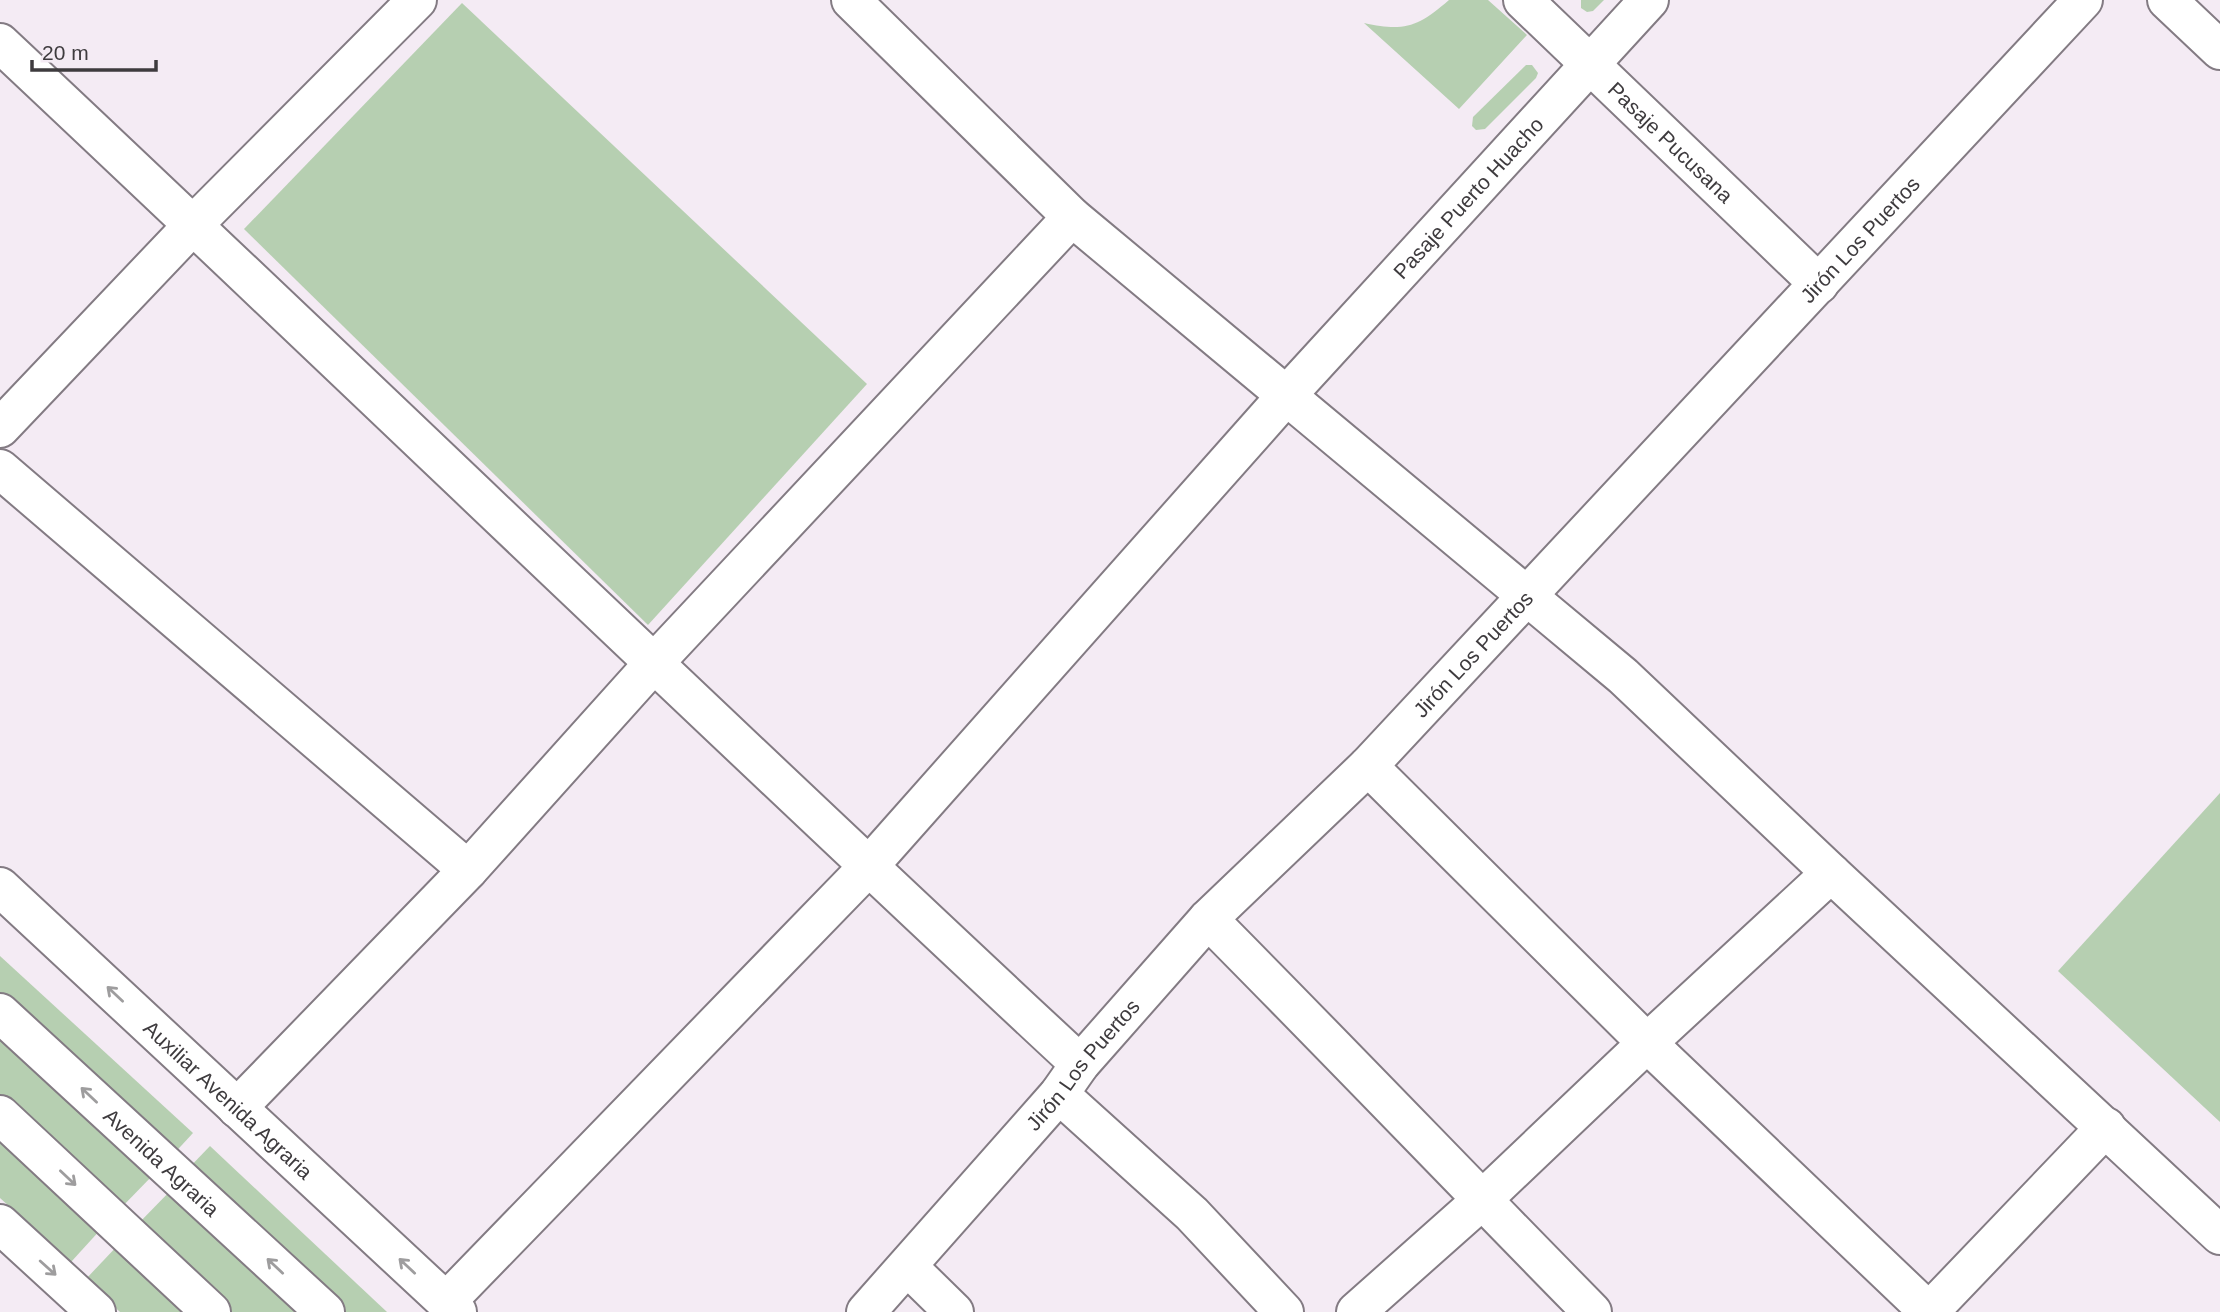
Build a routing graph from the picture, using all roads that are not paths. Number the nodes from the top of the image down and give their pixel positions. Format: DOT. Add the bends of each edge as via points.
graph roads {
  1 [pos="417,0"];
  2 [pos="851,0"];
  3 [pos="1523,0"];
  4 [pos="1649,0"];
  5 [pos="2084,0"];
  6 [pos="2167,0"];
  7 [pos="0,43"];
  8 [pos="2220,50"];
  9 [pos="1589,63"];
  10 [pos="1072,217"];
  11 [pos="194,224"];
  12 [pos="1819,284"];
  13 [pos="1286,396"];
  14 [pos="0,428"];
  15 [pos="0,469"];
  16 [pos="1526,596"];
  17 [pos="654,663"];
  18 [pos="1368,766"];
  19 [pos="868,867"];
  20 [pos="468,870"];
  21 [pos="1831,873"];
  22 [pos="0,887"];
  23 [pos="1208,919"];
  24 [pos="0,1013"];
  25 [pos="1647,1043"];
  26 [pos="1069,1079"];
  27 [pos="237,1108"];
  28 [pos="0,1115"];
  29 [pos="2106,1127"];
  30 [pos="1482,1200"];
  31 [pos="0,1224"];
  32 [pos="2220,1235"];
  33 [pos="908,1267"];
  34 [pos="452,1307"];
  35 [pos="96,1312"];
  36 [pos="211,1312"];
  37 [pos="325,1312"];
  38 [pos="866,1312"];
  39 [pos="954,1312"];
  40 [pos="1284,1312"];
  41 [pos="1356,1312"];
  42 [pos="1592,1312"];
  43 [pos="1929,1312"];
  1 -- 11 [label="street"];
  2 -- 10 [label="street"];
  3 -- 9 [label="street, Pasaje Pucusana"];
  4 -- 9 [label="street, Pasaje Puerto Huacho"];
  5 -- 12 [label="street, Jirón Los Puertos"];
  6 -- 8 [label="street"];
  7 -- 11 [label="street"];
  9 -- 12 [label="street, Pasaje Pucusana"];
  9 -- 13 [label="street, Pasaje Puerto Huacho"];
  10 -- 13 [label="street"];
  10 -- 17 [label="street"];
  11 -- 14 [label="street"];
  11 -- 17 [label="street"];
  12 -- 16 [label="street, Jirón Los Puertos"];
  13 -- 16 [label="street"];
  13 -- 19 [label="street, Pasaje Puerto Huacho"];
  15 -- 20 [label="street"];
  16 -- 18 [label="street, Jirón Los Puertos"];
  16 -- 21 [label="street" via="1623,677"];
  17 -- 19 [label="street"];
  17 -- 20 [label="street"];
  18 -- 23 [label="street, Jirón Los Puertos"];
  18 -- 25 [label="street"];
  19 -- 26 [label="street"];
  19 -- 34 [label="street, Pasaje Puerto Huacho"];
  20 -- 27 [label="street"];
  21 -- 25 [label="street"];
  21 -- 29 [label="street"];
  27 -- 22 [label="street, Auxiliar Avenida Agraria, one-way"];
  23 -- 26 [label="street, Jirón Los Puertos"];
  23 -- 30 [label="street"];
  37 -- 24 [label="street, Avenida Agraria, one-way"];
  25 -- 30 [label="street"];
  25 -- 43 [label="street"];
  26 -- 33 [label="street, Jirón Los Puertos"];
  26 -- 40 [label="street"];
  34 -- 27 [label="street, Auxiliar Avenida Agraria, one-way"];
  28 -- 36 [label="street, one-way"];
  29 -- 32 [label="street"];
  29 -- 43 [label="street"];
  30 -- 41 [label="street"];
  30 -- 42 [label="street"];
  31 -- 35 [label="street, one-way"];
  33 -- 38 [label="street, Jirón Los Puertos"];
  33 -- 39 [label="street"];
}
